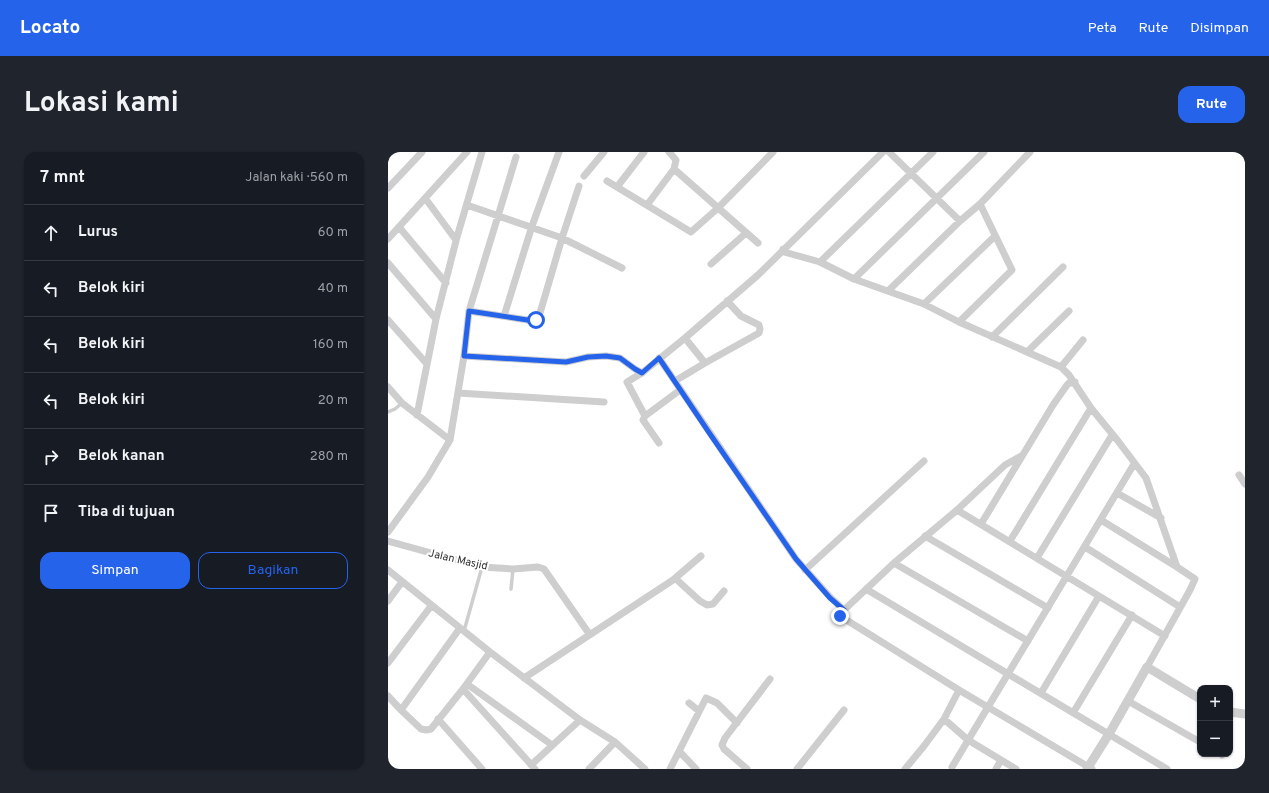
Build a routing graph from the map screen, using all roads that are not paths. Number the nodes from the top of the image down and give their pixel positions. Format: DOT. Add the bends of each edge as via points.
graph roads {
  1 [pos="422,152"];
  2 [pos="467,152"];
  3 [pos="482,152"];
  4 [pos="559,152"];
  5 [pos="604,152"];
  6 [pos="644,152"];
  7 [pos="669,152"];
  8 [pos="773,152"];
  9 [pos="883,152"];
  10 [pos="890,152"];
  11 [pos="933,152"];
  12 [pos="984,152"];
  13 [pos="1030,152"];
  14 [pos="516,157"];
  15 [pos="674,169"];
  16 [pos="911,172"];
  17 [pos="584,176"];
  18 [pos="607,181"];
  19 [pos="579,186"];
  20 [pos="617,187"];
  21 [pos="388,188"];
  22 [pos="936,197"];
  23 [pos="425,198"];
  24 [pos="980,204"];
  25 [pos="468,205"];
  26 [pos="647,205"];
  27 [pos="718,208"];
  28 [pos="499,216"];
  29 [pos="960,221"];
  30 [pos="399,226"];
  31 [pos="532,226"];
  32 [pos="746,234"];
  33 [pos="995,236"];
  34 [pos="562,238"];
  35 [pos="388,239"];
  36 [pos="456,240"];
  37 [pos="758,244"];
  38 [pos="783,249"];
  39 [pos="820,262"];
  40 [pos="388,263"];
  41 [pos="711,264"];
  42 [pos="1063,267"];
  43 [pos="622,268"];
  44 [pos="854,279"];
  45 [pos="446,282"];
  46 [pos="888,291"];
  47 [pos="728,301"];
  48 [pos="924,304"];
  49 [pos="469,311"];
  50 [pos="1069,311"];
  51 [pos="504,316"];
  52 [pos="436,319"];
  53 [pos="388,320"];
  54 [pos="959,322"];
  55 [pos="992,337"];
  56 [pos="685,338"];
  57 [pos="1083,340"];
  58 [pos="1027,352"];
  59 [pos="464,356"];
  60 [pos="659,358"];
  61 [pos="704,363"];
  62 [pos="427,364"];
  63 [pos="1061,367"];
  64 [pos="642,373"];
  65 [pos="675,381"];
  66 [pos="1075,382"];
  67 [pos="388,387"];
  68 [pos="680,390"];
  69 [pos="458,393"];
  70 [pos="604,402"];
  71 [pos="402,403"];
  72 [pos="1091,408"];
  73 [pos="388,412"];
  74 [pos="417,415"];
  75 [pos="645,416"];
  76 [pos="1112,435"];
  77 [pos="450,440"];
  78 [pos="659,444"];
  79 [pos="1021,456"];
  80 [pos="924,460"];
  81 [pos="1134,464"];
  82 [pos="1239,475"];
  83 [pos="1245,484"];
  84 [pos="1117,494"];
  85 [pos="957,510"];
  86 [pos="1161,518"];
  87 [pos="1101,520"];
  88 [pos="981,524"];
  89 [pos="388,532"];
  90 [pos="925,536"];
  91 [pos="388,542"];
  92 [pos="1010,542"];
  93 [pos="1084,547"];
  94 [pos="701,556"];
  95 [pos="1038,558"];
  96 [pos="894,563"];
  97 [pos="482,567"];
  98 [pos="1177,567"];
  99 [pos="514,569"];
  100 [pos="388,570"];
  101 [pos="805,570"];
  102 [pos="1066,576"];
  103 [pos="673,580"];
  104 [pos="402,582"];
  105 [pos="511,589"];
  106 [pos="866,589"];
  107 [pos="724,591"];
  108 [pos="1099,596"];
  109 [pos="388,601"];
  110 [pos="431,606"];
  111 [pos="1180,607"];
  112 [pos="1048,608"];
  113 [pos="844,610"];
  114 [pos="1132,615"];
  115 [pos="462,630"];
  116 [pos="590,635"];
  117 [pos="1165,636"];
  118 [pos="1028,641"];
  119 [pos="490,652"];
  120 [pos="388,663"];
  121 [pos="1147,667"];
  122 [pos="1009,674"];
  123 [pos="524,678"];
  124 [pos="770,679"];
  125 [pos="465,687"];
  126 [pos="959,690"];
  127 [pos="1041,693"];
  128 [pos="388,696"];
  129 [pos="1197,697"];
  130 [pos="1128,701"];
  131 [pos="689,703"];
  132 [pos="988,707"];
  133 [pos="401,710"];
  134 [pos="844,710"];
  135 [pos="699,711"];
  136 [pos="1233,712"];
  137 [pos="1073,713"];
  138 [pos="1245,714"];
  139 [pos="438,718"];
  140 [pos="944,719"];
  141 [pos="580,720"];
  142 [pos="737,723"];
  143 [pos="1109,734"];
  144 [pos="968,740"];
  145 [pos="1197,740"];
  146 [pos="615,742"];
  147 [pos="552,745"];
  148 [pos="679,751"];
  149 [pos="1001,760"];
  150 [pos="533,767"];
  151 [pos="952,767"];
  152 [pos="643,768"];
  153 [pos="1089,768"];
  154 [pos="482,769"];
  155 [pos="589,769"];
  156 [pos="670,769"];
  157 [pos="696,769"];
  158 [pos="747,769"];
  159 [pos="797,769"];
  160 [pos="905,769"];
  161 [pos="996,769"];
  162 [pos="1016,769"];
  163 [pos="1168,769"];
  1 -- 21 [label="street"];
  2 -- 23 [label="street"];
  3 -- 25 [label="street"];
  4 -- 31 [label="street"];
  5 -- 17 [label="street"];
  6 -- 20 [label="street"];
  7 -- 15 [label="street" via="676,160"];
  8 -- 27 [label="street"];
  9 -- 38 [label="street"];
  10 -- 16 [label="street"];
  11 -- 16 [label="street"];
  12 -- 22 [label="street"];
  13 -- 24 [label="street"];
  14 -- 28 [label="street"];
  15 -- 26 [label="street"];
  15 -- 27 [label="street"];
  16 -- 22 [label="street"];
  16 -- 39 [label="street"];
  18 -- 20 [label="street"];
  19 -- 34 [label="street"];
  20 -- 26 [label="street"];
  22 -- 29 [label="street"];
  22 -- 44 [label="street"];
  23 -- 30 [label="street"];
  23 -- 36 [label="street"];
  24 -- 29 [label="street"];
  24 -- 33 [label="street"];
  25 -- 28 [label="street"];
  25 -- 36 [label="street"];
  26 -- 27 [label="street" via="691,232"];
  27 -- 32 [label="street"];
  28 -- 31 [label="street"];
  28 -- 49 [label="street"];
  29 -- 46 [label="street"];
  30 -- 35 [label="street"];
  30 -- 45 [label="street"];
  31 -- 34 [label="street"];
  31 -- 51 [label="street"];
  32 -- 37 [label="street"];
  32 -- 41 [label="street"];
  33 -- 48 [label="street"];
  33 -- 54 [label="street" via="1012,270"];
  34 -- 43 [label="street"];
  34 -- 51 [label="street" via="536,320"];
  36 -- 45 [label="street"];
  38 -- 39 [label="street" via="784,252"];
  38 -- 47 [label="street"];
  39 -- 44 [label="street"];
  40 -- 52 [label="street"];
  42 -- 55 [label="street"];
  44 -- 46 [label="street"];
  45 -- 52 [label="street"];
  46 -- 48 [label="street"];
  47 -- 56 [label="street"];
  47 -- 61 [label="street" via="740,316 759,325 759,333"];
  48 -- 54 [label="street"];
  49 -- 51 [label="street"];
  49 -- 59 [label="street"];
  50 -- 58 [label="street"];
  52 -- 62 [label="street"];
  53 -- 62 [label="street"];
  54 -- 55 [label="street"];
  55 -- 58 [label="street"];
  56 -- 60 [label="street"];
  56 -- 61 [label="street"];
  57 -- 63 [label="street"];
  58 -- 63 [label="street"];
  59 -- 64 [label="street" via="566,362 606,356 620,358"];
  59 -- 69 [label="street"];
  60 -- 64 [label="street"];
  60 -- 65 [label="street"];
  61 -- 65 [label="street"];
  62 -- 74 [label="street"];
  63 -- 66 [label="street"];
  64 -- 75 [label="street" via="627,382"];
  65 -- 68 [label="street"];
  66 -- 72 [label="street"];
  66 -- 79 [label="street" via="1065,387"];
  67 -- 71 [label="street"];
  68 -- 75 [label="street"];
  68 -- 101 [label="street"];
  69 -- 70 [label="street"];
  69 -- 77 [label="street"];
  71 -- 73 [label="lane"];
  71 -- 74 [label="street"];
  72 -- 76 [label="street"];
  72 -- 92 [label="street"];
  74 -- 77 [label="street"];
  75 -- 78 [label="street" via="643,420"];
  76 -- 81 [label="street"];
  76 -- 95 [label="street"];
  77 -- 89 [label="street" via="428,477"];
  79 -- 85 [label="street" via="1005,465"];
  79 -- 88 [label="street"];
  80 -- 101 [label="street"];
  81 -- 84 [label="street"];
  81 -- 86 [label="street" via="1146,478"];
  82 -- 83 [label="street"];
  84 -- 86 [label="street"];
  84 -- 87 [label="street"];
  85 -- 88 [label="street"];
  85 -- 90 [label="street"];
  86 -- 98 [label="street"];
  87 -- 93 [label="street"];
  87 -- 98 [label="street"];
  88 -- 92 [label="street"];
  90 -- 96 [label="street"];
  90 -- 112 [label="street"];
  91 -- 97 [label="street, Jalan Masjid"];
  92 -- 95 [label="street"];
  93 -- 102 [label="street"];
  93 -- 111 [label="street"];
  94 -- 103 [label="street"];
  95 -- 102 [label="street"];
  96 -- 106 [label="street"];
  96 -- 118 [label="street"];
  97 -- 99 [label="street, Jalan Masjid"];
  97 -- 115 [label="lane"];
  98 -- 111 [label="street" via="1195,580"];
  99 -- 105 [label="lane"];
  99 -- 116 [label="street, Jalan Masjid" via="544,569"];
  100 -- 104 [label="street"];
  101 -- 113 [label="street"];
  102 -- 108 [label="street"];
  102 -- 112 [label="street"];
  103 -- 107 [label="street" via="676,579 707,605 713,604"];
  103 -- 116 [label="street"];
  104 -- 109 [label="street"];
  104 -- 110 [label="street"];
  106 -- 113 [label="street"];
  106 -- 122 [label="street"];
  108 -- 114 [label="street"];
  108 -- 127 [label="street"];
  110 -- 115 [label="street"];
  110 -- 120 [label="street"];
  111 -- 117 [label="street"];
  112 -- 118 [label="street"];
  113 -- 126 [label="street" via="841,618"];
  114 -- 117 [label="street"];
  114 -- 137 [label="street"];
  115 -- 119 [label="street"];
  115 -- 133 [label="street"];
  116 -- 123 [label="street"];
  117 -- 121 [label="street"];
  118 -- 122 [label="street"];
  119 -- 123 [label="street"];
  119 -- 125 [label="street"];
  121 -- 129 [label="street"];
  121 -- 130 [label="street"];
  122 -- 127 [label="street"];
  122 -- 132 [label="street"];
  123 -- 141 [label="street"];
  124 -- 142 [label="street"];
  125 -- 139 [label="street"];
  125 -- 147 [label="street"];
  125 -- 150 [label="street"];
  126 -- 132 [label="street"];
  126 -- 140 [label="street"];
  127 -- 137 [label="street"];
  128 -- 133 [label="street"];
  130 -- 143 [label="street"];
  130 -- 145 [label="street"];
  131 -- 135 [label="street"];
  132 -- 144 [label="street"];
  132 -- 153 [label="street"];
  133 -- 139 [label="street" via="424,730 431,728"];
  134 -- 159 [label="street"];
  135 -- 142 [label="street" via="706,698 711,699"];
  135 -- 148 [label="street"];
  136 -- 138 [label="street"];
  137 -- 143 [label="street"];
  139 -- 154 [label="street"];
  140 -- 144 [label="street"];
  140 -- 160 [label="street"];
  141 -- 146 [label="street"];
  141 -- 147 [label="street"];
  142 -- 158 [label="street" via="722,745"];
  143 -- 153 [label="street"];
  143 -- 163 [label="street"];
  144 -- 149 [label="street"];
  144 -- 151 [label="street"];
  146 -- 152 [label="street"];
  146 -- 155 [label="street"];
  147 -- 150 [label="street"];
  148 -- 156 [label="street"];
  148 -- 157 [label="street"];
  149 -- 161 [label="street"];
  149 -- 162 [label="street"];
}
